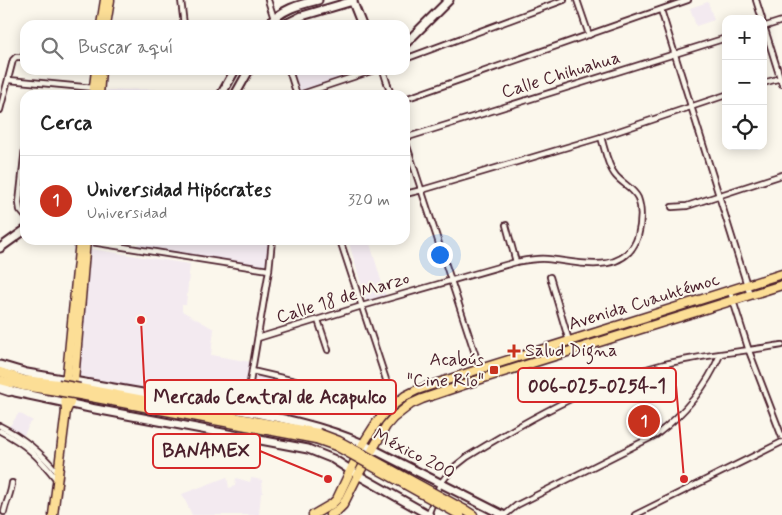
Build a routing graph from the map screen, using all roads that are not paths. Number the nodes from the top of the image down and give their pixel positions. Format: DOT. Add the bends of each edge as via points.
graph roads {
  1 [pos="104,0"];
  2 [pos="110,0"];
  3 [pos="181,0"];
  4 [pos="268,0"];
  5 [pos="318,0"];
  6 [pos="352,0"];
  7 [pos="449,0"];
  8 [pos="564,0"];
  9 [pos="577,0"];
  10 [pos="688,0"];
  11 [pos="756,0"];
  12 [pos="661,10"];
  13 [pos="761,15"];
  14 [pos="102,20"];
  15 [pos="107,20"];
  16 [pos="183,20"];
  17 [pos="274,20"];
  18 [pos="277,20"];
  19 [pos="294,20"];
  20 [pos="360,20"];
  21 [pos="782,21"];
  22 [pos="767,24"];
  23 [pos="767,34"];
  24 [pos="589,35"];
  25 [pos="410,39"];
  26 [pos="722,39"];
  27 [pos="674,54"];
  28 [pos="20,57"];
  29 [pos="410,57"];
  30 [pos="96,75"];
  31 [pos="100,75"];
  32 [pos="232,75"];
  33 [pos="246,75"];
  34 [pos="291,75"];
  35 [pos="359,75"];
  36 [pos="385,75"];
  37 [pos="781,78"];
  38 [pos="9,80"];
  39 [pos="767,82"];
  40 [pos="782,84"];
  41 [pos="82,90"];
  42 [pos="96,90"];
  43 [pos="96,90"];
  44 [pos="224,90"];
  45 [pos="238,90"];
  46 [pos="296,90"];
  47 [pos="313,90"];
  48 [pos="389,90"];
  49 [pos="2,96"];
  50 [pos="722,96"];
  51 [pos="410,97"];
  52 [pos="691,106"];
  53 [pos="0,110"];
  54 [pos="410,137"];
  55 [pos="601,137"];
  56 [pos="410,154"];
  57 [pos="782,175"];
  58 [pos="422,190"];
  59 [pos="410,193"];
  60 [pos="20,194"];
  61 [pos="718,196"];
  62 [pos="672,208"];
  63 [pos="20,210"];
  64 [pos="506,225"];
  65 [pos="20,234"];
  66 [pos="83,245"];
  67 [pos="114,245"];
  68 [pos="272,245"];
  69 [pos="342,245"];
  70 [pos="0,248"];
  71 [pos="516,262"];
  72 [pos="269,270"];
  73 [pos="782,274"];
  74 [pos="550,277"];
  75 [pos="452,280"];
  76 [pos="747,286"];
  77 [pos="782,286"];
  78 [pos="730,292"];
  79 [pos="750,295"];
  80 [pos="732,301"];
  81 [pos="362,306"];
  82 [pos="318,320"];
  83 [pos="258,338"];
  84 [pos="569,341"];
  85 [pos="782,345"];
  86 [pos="328,350"];
  87 [pos="749,351"];
  88 [pos="720,355"];
  89 [pos="0,365"];
  90 [pos="480,369"];
  91 [pos="252,371"];
  92 [pos="0,372"];
  93 [pos="0,380"];
  94 [pos="70,380"];
  95 [pos="0,386"];
  96 [pos="58,388"];
  97 [pos="0,390"];
  98 [pos="15,392"];
  99 [pos="67,402"];
  100 [pos="394,404"];
  101 [pos="246,412"];
  102 [pos="0,426"];
  103 [pos="0,431"];
  104 [pos="782,437"];
  105 [pos="782,442"];
  106 [pos="363,444"];
  107 [pos="372,449"];
  108 [pos="350,470"];
  109 [pos="358,475"];
  110 [pos="57,476"];
  111 [pos="12,483"];
  112 [pos="440,484"];
  113 [pos="0,502"];
  114 [pos="6,505"];
  115 [pos="4,513"];
  116 [pos="338,513"];
  117 [pos="462,513"];
  118 [pos="53,515"];
  119 [pos="313,515"];
  120 [pos="330,515"];
  121 [pos="428,515"];
  122 [pos="473,515"];
  123 [pos="504,515"];
  124 [pos="635,515"];
  1 -- 14 [label="main road"];
  2 -- 15 [label="main road"];
  3 -- 16 [label="street"];
  4 -- 17 [label="street"];
  5 -- 18 [label="street" via="287,9"];
  6 -- 19 [label="street"];
  6 -- 20 [label="street"];
  7 -- 25 [label="street"];
  8 -- 29 [label="street"];
  9 -- 24 [label="street"];
  10 -- 12 [label="street"];
  11 -- 13 [label="street"];
  12 -- 24 [label="street"];
  12 -- 27 [label="street"];
  21 -- 22 [label="street"];
  23 -- 37 [label="street"];
  24 -- 51 [label="street"];
  26 -- 27 [label="street, Calle Chihuahua"];
  27 -- 52 [label="street"];
  27 -- 54 [label="street, Calle Chihuahua"];
  28 -- 38 [label="street" via="14,58"];
  30 -- 42 [label="main road"];
  31 -- 43 [label="main road"];
  32 -- 44 [label="street"];
  33 -- 45 [label="street"];
  34 -- 46 [label="street"];
  35 -- 47 [label="street"];
  36 -- 48 [label="street"];
  37 -- 39 [label="street"];
  37 -- 40 [label="street"];
  38 -- 41 [label="street"];
  38 -- 49 [label="street"];
  49 -- 53 [label="street"];
  50 -- 52 [label="street"];
  52 -- 55 [label="street"];
  52 -- 61 [label="street"];
  55 -- 58 [label="street"];
  55 -- 71 [label="street, Calle 18 de Marzo" via="615,175 631,188 638,199 641,211 635,244 617,260 603,264 532,258"];
  56 -- 58 [label="street"];
  57 -- 61 [label="street"];
  58 -- 59 [label="street"];
  58 -- 75 [label="street"];
  60 -- 63 [label="street"];
  61 -- 62 [label="street"];
  61 -- 76 [label="street"];
  64 -- 71 [label="street"];
  65 -- 70 [label="street"];
  66 -- 94 [label="main road"];
  67 -- 72 [label="street"];
  68 -- 72 [label="street"];
  69 -- 81 [label="street"];
  71 -- 75 [label="street, Calle 18 de Marzo"];
  72 -- 83 [label="street"];
  73 -- 76 [label="main road, Avenida Cuauhtémoc"];
  74 -- 84 [label="street"];
  75 -- 81 [label="street, Calle 18 de Marzo"];
  75 -- 90 [label="street"];
  76 -- 78 [label="main road, Avenida Cuauhtémoc"];
  76 -- 79 [label="street"];
  77 -- 79 [label="main road, Avenida Cuauhtémoc"];
  78 -- 80 [label="street"];
  78 -- 84 [label="main road, Avenida Cuauhtémoc"];
  79 -- 80 [label="main road, Avenida Cuauhtémoc"];
  80 -- 87 [label="street"];
  80 -- 107 [label="main road, Avenida Cuauhtémoc" via="422,399 393,418"];
  81 -- 82 [label="street, Calle 18 de Marzo"];
  81 -- 100 [label="street"];
  82 -- 83 [label="street, Calle 18 de Marzo"];
  82 -- 86 [label="street"];
  83 -- 91 [label="street"];
  84 -- 90 [label="main road, Avenida Cuauhtémoc"];
  85 -- 87 [label="street"];
  87 -- 88 [label="street"];
  87 -- 104 [label="street"];
  88 -- 112 [label="street" via="656,366 570,400 467,456"];
  88 -- 123 [label="street" via="704,387 690,405 656,435 517,505"];
  89 -- 94 [label="street, México 200"];
  90 -- 100 [label="main road, Avenida Cuauhtémoc" via="417,390"];
  91 -- 100 [label="street"];
  91 -- 101 [label="street"];
  92 -- 96 [label="main road"];
  93 -- 96 [label="main road" via="23,386"];
  94 -- 99 [label="main road"];
  94 -- 101 [label="street, México 200"];
  95 -- 98 [label="street"];
  96 -- 117 [label="main road, México 200, bridge" via="339,441"];
  97 -- 98 [label="street"];
  98 -- 99 [label="street"];
  99 -- 108 [label="street" via="308,448"];
  99 -- 110 [label="main road"];
  100 -- 106 [label="main road, Avenida Cuauhtémoc"];
  101 -- 106 [label="street, México 200" via="322,427"];
  102 -- 110 [label="street" via="32,446"];
  103 -- 110 [label="street" via="25,444"];
  105 -- 124 [label="street"];
  106 -- 107 [label="street, México 200"];
  106 -- 108 [label="main road, Avenida Cuauhtémoc"];
  107 -- 109 [label="main road, Avenida Cuauhtémoc"];
  107 -- 112 [label="street, México 200"];
  108 -- 109 [label="street"];
  108 -- 119 [label="main road, Avenida Cuauhtémoc" via="337,499"];
  109 -- 116 [label="main road, Avenida Cuauhtémoc"];
  109 -- 121 [label="street"];
  110 -- 118 [label="main road"];
  111 -- 114 [label="street"];
  112 -- 121 [label="street"];
  112 -- 123 [label="street, México 200"];
  113 -- 114 [label="street"];
  114 -- 115 [label="street"];
  116 -- 120 [label="main road, Avenida Cuauhtémoc"];
  117 -- 122 [label="main road, México 200"];
}
